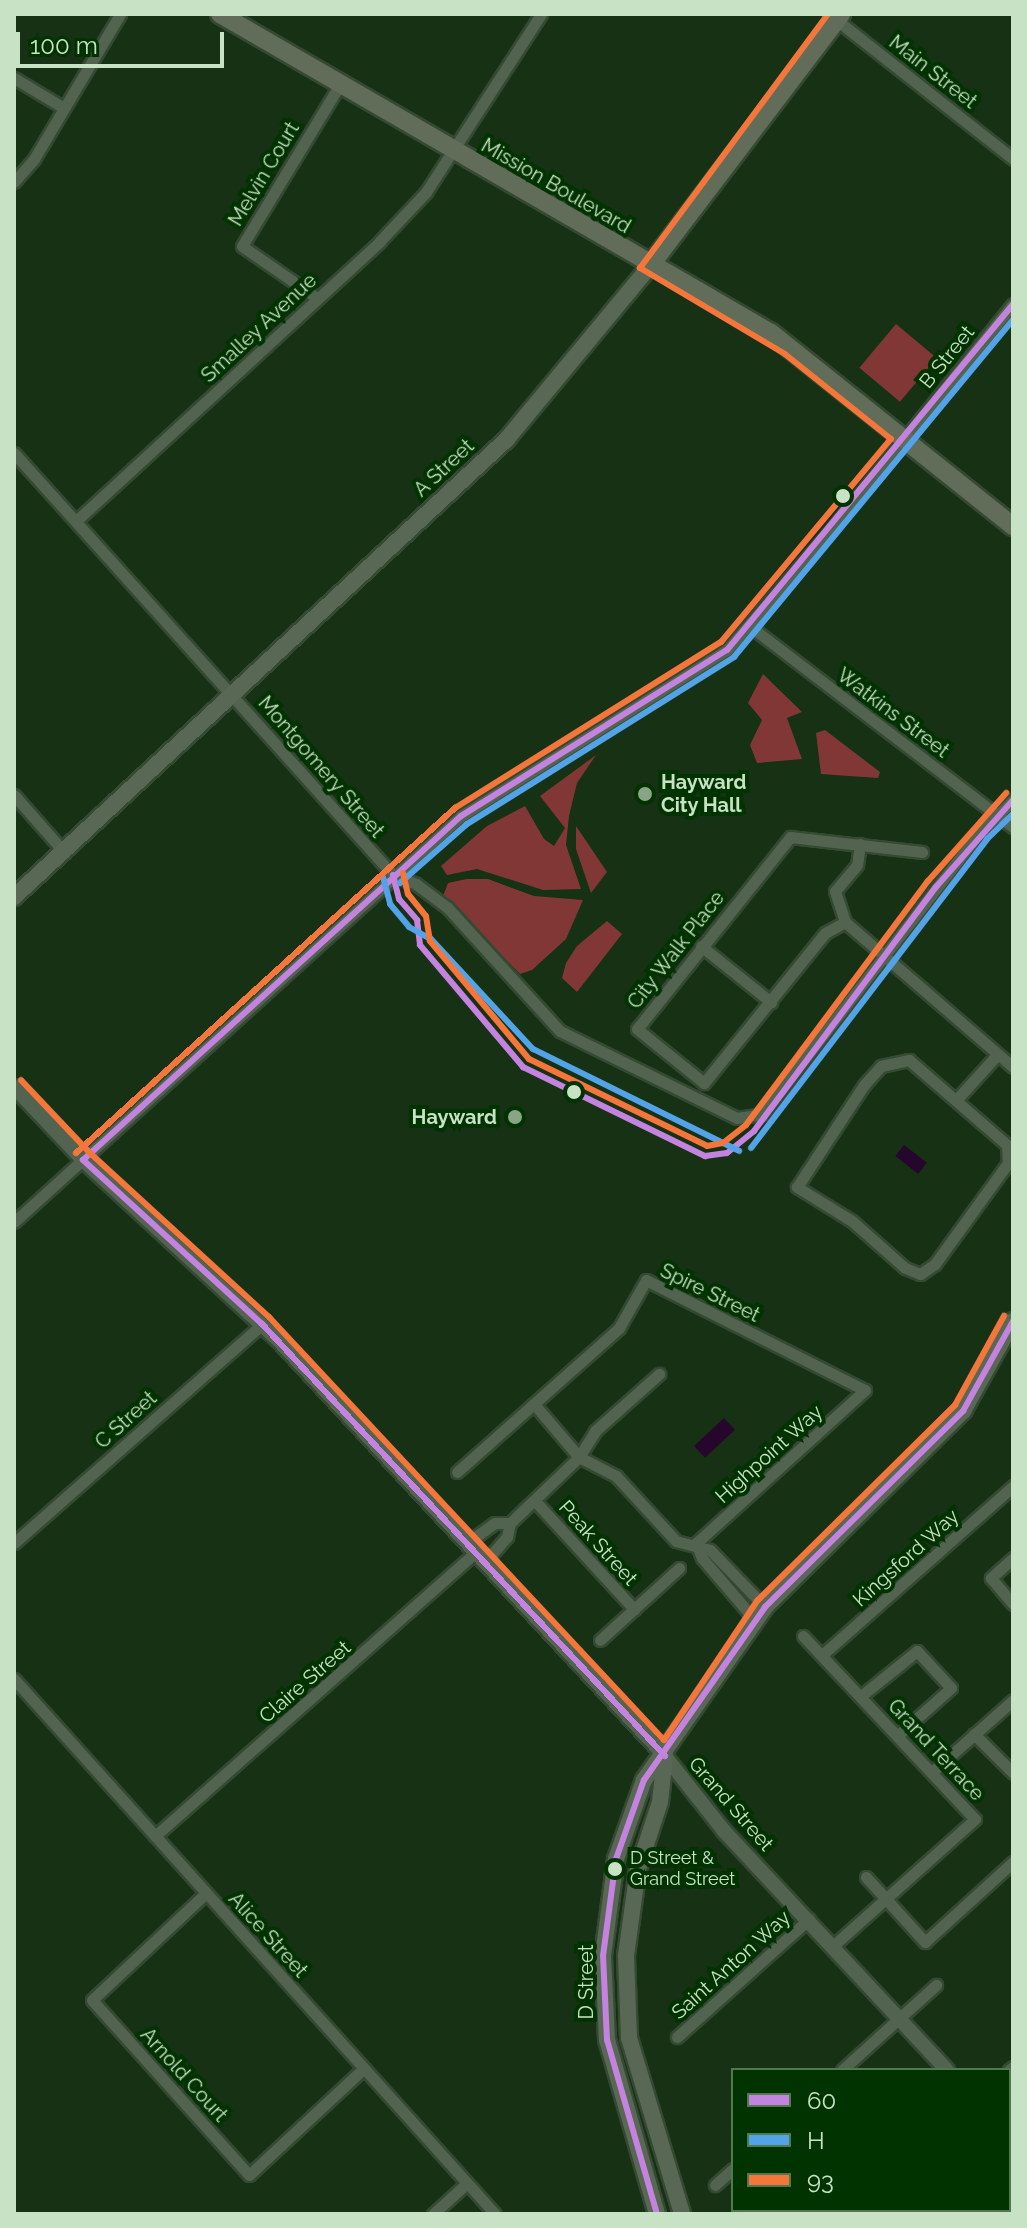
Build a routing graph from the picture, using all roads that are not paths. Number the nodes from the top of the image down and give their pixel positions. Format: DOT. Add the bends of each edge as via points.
graph roads {
  1 [pos="120,14"];
  2 [pos="220,14"];
  3 [pos="541,14"];
  4 [pos="836,16"];
  5 [pos="14,78"];
  6 [pos="340,84"];
  7 [pos="64,108"];
  8 [pos="453,151"];
  9 [pos="1013,159"];
  10 [pos="14,182"];
  11 [pos="650,266"];
  12 [pos="317,298"];
  13 [pos="1013,304"];
  14 [pos="905,438"];
  15 [pos="14,453"];
  16 [pos="76,521"];
  17 [pos="1013,526"];
  18 [pos="751,627"];
  19 [pos="233,695"];
  20 [pos="14,795"];
  21 [pos="1013,800"];
  22 [pos="997,815"];
  23 [pos="1013,827"];
  24 [pos="860,844"];
  25 [pos="922,852"];
  26 [pos="65,853"];
  27 [pos="393,875"];
  28 [pos="14,897"];
  29 [pos="845,922"];
  30 [pos="701,946"];
  31 [pos="887,956"];
  32 [pos="771,1002"];
  33 [pos="997,1055"];
  34 [pos="1013,1067"];
  35 [pos="14,1087"];
  36 [pos="958,1098"];
  37 [pos="83,1160"];
  38 [pos="14,1222"];
  39 [pos="1013,1321"];
  40 [pos="262,1324"];
  41 [pos="659,1374"];
  42 [pos="865,1390"];
  43 [pos="534,1404"];
  44 [pos="579,1457"];
  45 [pos="457,1472"];
  46 [pos="1013,1486"];
  47 [pos="535,1501"];
  48 [pos="510,1523"];
  49 [pos="14,1543"];
  50 [pos="696,1543"];
  51 [pos="476,1552"];
  52 [pos="1013,1558"];
  53 [pos="679,1568"];
  54 [pos="1013,1604"];
  55 [pos="634,1609"];
  56 [pos="760,1613"];
  57 [pos="803,1636"];
  58 [pos="600,1640"];
  59 [pos="822,1655"];
  60 [pos="14,1679"];
  61 [pos="861,1696"];
  62 [pos="1013,1700"];
  63 [pos="974,1734"];
  64 [pos="898,1735"];
  65 [pos="665,1756"];
  66 [pos="932,1772"];
  67 [pos="1013,1773"];
  68 [pos="155,1836"];
  69 [pos="1013,1862"];
  70 [pos="866,1877"];
  71 [pos="206,1893"];
  72 [pos="888,1901"];
  73 [pos="809,1919"];
  74 [pos="832,1947"];
  75 [pos="936,1985"];
  76 [pos="900,2018"];
  77 [pos="677,2037"];
  78 [pos="364,2068"];
  79 [pos="844,2068"];
  80 [pos="945,2068"];
  81 [pos="731,2171"];
  82 [pos="466,2184"];
  83 [pos="715,2185"];
  84 [pos="433,2214"];
  85 [pos="495,2214"];
  86 [pos="657,2214"];
  87 [pos="682,2214"];
  1 -- 7 [label="street"];
  2 -- 6 [label="main road, Mission Boulevard"];
  3 -- 8 [label="street, Smalley Avenue"];
  4 -- 9 [label="street, Main Street"];
  4 -- 11 [label="main road, A Street"];
  5 -- 7 [label="street"];
  6 -- 8 [label="main road, Mission Boulevard"];
  6 -- 12 [label="street, Melvin Court" via="242,246"];
  7 -- 10 [label="street"];
  8 -- 11 [label="main road, Mission Boulevard"];
  8 -- 12 [label="street, Smalley Avenue" via="426,192"];
  11 -- 14 [label="main road, Mission Boulevard" via="791,346"];
  11 -- 19 [label="main road, A Street" via="507,439"];
  12 -- 16 [label="street, Smalley Avenue"];
  13 -- 14 [label="street, B Street"];
  14 -- 17 [label="main road, Mission Boulevard"];
  14 -- 18 [label="street, B Street"];
  15 -- 16 [label="street, Montgomery Street"];
  16 -- 19 [label="street, Montgomery Street"];
  18 -- 22 [label="street, Watkins Street"];
  18 -- 27 [label="street, B Street" via="727,650 461,816"];
  19 -- 26 [label="main road, A Street"];
  19 -- 27 [label="street, Montgomery Street"];
  20 -- 26 [label="street"];
  21 -- 22 [label="street"];
  22 -- 23 [label="street, Watkins Street"];
  22 -- 31 [label="street"];
  24 -- 25 [label="street, City Walk Place"];
  24 -- 29 [label="street" via="857,865 835,891"];
  24 -- 30 [label="street, City Walk Place" via="790,837"];
  26 -- 28 [label="main road, A Street"];
  27 -- 31 [label="street, Montgomery Street" via="447,907 571,1038 737,1118 762,1114"];
  27 -- 37 [label="street, B Street"];
  29 -- 31 [label="street"];
  29 -- 32 [label="street, City Walk Place" via="825,933"];
  30 -- 32 [label="street"];
  30 -- 32 [label="street, City Walk Place" via="637,1029 704,1083"];
  31 -- 33 [label="street"];
  33 -- 34 [label="street"];
  33 -- 36 [label="street"];
  35 -- 37 [label="street, Grand Street"];
  36 -- 36 [label="street" via="909,1060 881,1066 833,1127 797,1187 852,1221 905,1268 920,1274 964,1228 1008,1163 1007,1145"];
  37 -- 38 [label="street, B Street"];
  37 -- 40 [label="street, Grand Street"];
  39 -- 56 [label="main road, D Street" via="963,1411"];
  40 -- 49 [label="street, C Street"];
  40 -- 51 [label="street, Grand Street"];
  41 -- 44 [label="street" via="595,1431"];
  42 -- 43 [label="street, Spire Street" via="646,1280 619,1328"];
  42 -- 50 [label="street, Highpoint Way"];
  43 -- 44 [label="street"];
  43 -- 45 [label="street"];
  44 -- 47 [label="street"];
  44 -- 50 [label="street" via="616,1476 676,1541"];
  46 -- 59 [label="street, Kingsford Way"];
  47 -- 48 [label="street"];
  47 -- 55 [label="street, Peak Street"];
  48 -- 51 [label="street" via="507,1537"];
  48 -- 51 [label="street" via="495,1523"];
  50 -- 56 [label="street" via="710,1550"];
  51 -- 65 [label="street, Grand Street"];
  51 -- 68 [label="street, Claire Street"];
  52 -- 54 [label="street" via="991,1578"];
  53 -- 55 [label="street"];
  55 -- 58 [label="street"];
  56 -- 65 [label="main road, D Street"];
  57 -- 59 [label="street, Grand Terrace"];
  59 -- 61 [label="street, Grand Terrace"];
  60 -- 68 [label="street, Alice Street"];
  61 -- 64 [label="street, Grand Terrace"];
  61 -- 64 [label="street" via="917,1651 951,1688"];
  62 -- 63 [label="street"];
  63 -- 66 [label="street"];
  63 -- 67 [label="street"];
  64 -- 66 [label="street, Grand Terrace"];
  65 -- 73 [label="street, Grand Street" via="724,1831"];
  65 -- 86 [label="main road, D Street" via="644,1780 616,1859 603,1956 607,2040"];
  65 -- 87 [label="main road, D Street" via="660,1802 638,1869 626,1956 629,2038"];
  66 -- 72 [label="street, Grand Terrace" via="975,1819"];
  68 -- 71 [label="street, Alice Street"];
  69 -- 72 [label="street" via="925,1942"];
  70 -- 72 [label="street"];
  71 -- 78 [label="street, Alice Street"];
  71 -- 78 [label="street, Arnold Court" via="92,2000 249,2175"];
  72 -- 74 [label="street, Grand Terrace"];
  73 -- 74 [label="street, Grand Street"];
  73 -- 77 [label="street, Saint Anton Way"];
  74 -- 76 [label="street, Grand Street"];
  75 -- 76 [label="street"];
  76 -- 79 [label="street"];
  76 -- 80 [label="street, Grand Street"];
  78 -- 82 [label="street, Alice Street"];
  81 -- 83 [label="street"];
  82 -- 84 [label="street"];
  82 -- 85 [label="street, Alice Street"];
}
